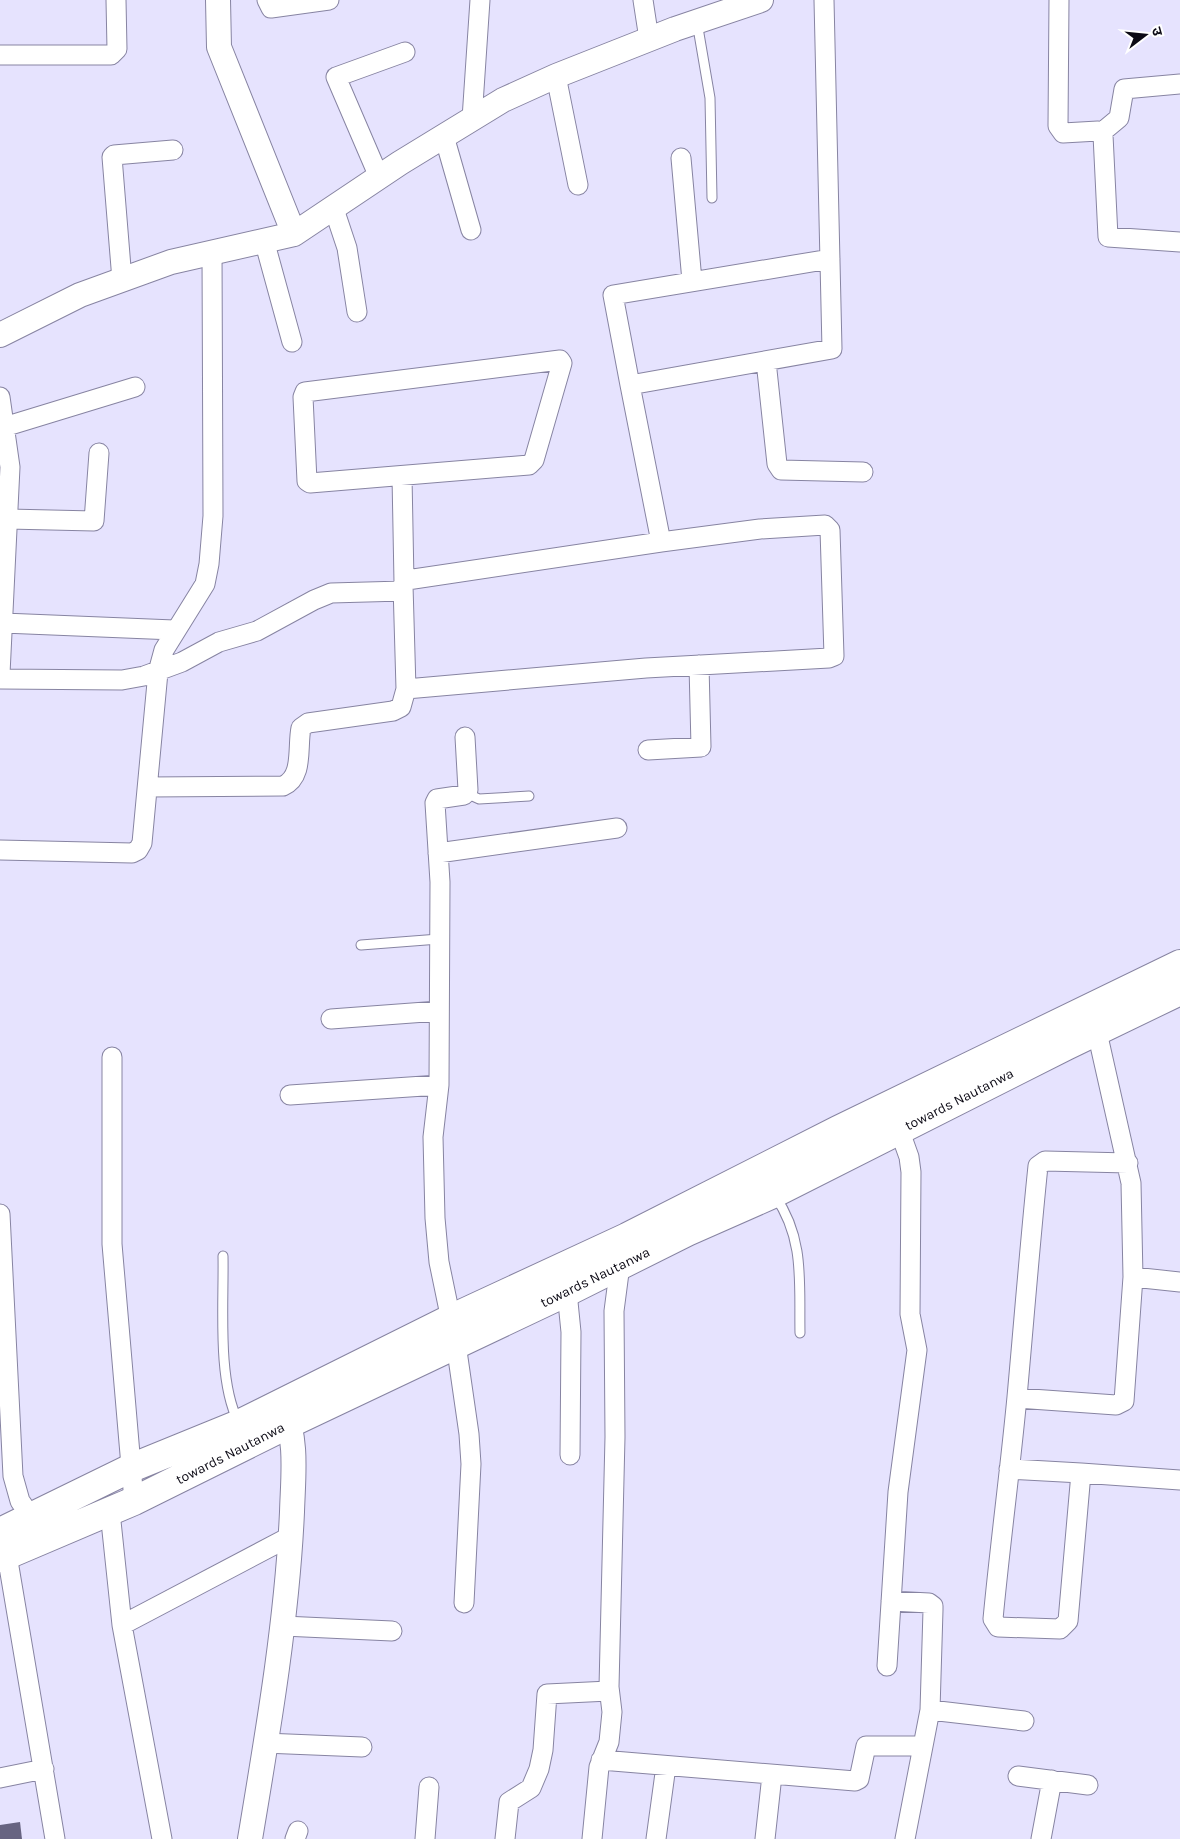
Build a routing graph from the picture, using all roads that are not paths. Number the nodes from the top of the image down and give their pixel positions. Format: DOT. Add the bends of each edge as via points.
graph roads {
  1 [pos="116,0"];
  2 [pos="218,0"];
  3 [pos="267,0"];
  4 [pos="329,0"];
  5 [pos="480,0"];
  6 [pos="643,0"];
  7 [pos="761,0"];
  8 [pos="824,0"];
  9 [pos="1058,0"];
  10 [pos="697,21"];
  11 [pos="649,39"];
  12 [pos="405,52"];
  13 [pos="0,55"];
  14 [pos="556,76"];
  15 [pos="1179,90"];
  16 [pos="472,119"];
  17 [pos="1101,133"];
  18 [pos="444,136"];
  19 [pos="173,150"];
  20 [pos="681,158"];
  21 [pos="380,177"];
  22 [pos="578,185"];
  23 [pos="712,198"];
  24 [pos="334,209"];
  25 [pos="471,230"];
  26 [pos="294,234"];
  27 [pos="264,240"];
  28 [pos="1180,242"];
  29 [pos="212,251"];
  30 [pos="830,259"];
  31 [pos="122,280"];
  32 [pos="692,281"];
  33 [pos="357,312"];
  34 [pos="0,335"];
  35 [pos="292,342"];
  36 [pos="766,362"];
  37 [pos="630,385"];
  38 [pos="135,387"];
  39 [pos="0,397"];
  40 [pos="4,427"];
  41 [pos="99,453"];
  42 [pos="863,472"];
  43 [pos="402,476"];
  44 [pos="8,519"];
  45 [pos="661,542"];
  46 [pos="404,586"];
  47 [pos="3,623"];
  48 [pos="174,630"];
  49 [pos="699,665"];
  50 [pos="158,672"];
  51 [pos="0,674"];
  52 [pos="0,679"];
  53 [pos="406,689"];
  54 [pos="464,737"];
  55 [pos="648,750"];
  56 [pos="148,787"];
  57 [pos="466,794"];
  58 [pos="529,796"];
  59 [pos="617,828"];
  60 [pos="0,850"];
  61 [pos="438,852"];
  62 [pos="440,939"];
  63 [pos="361,945"];
  64 [pos="1180,964"];
  65 [pos="1180,991"];
  66 [pos="439,1011"];
  67 [pos="331,1019"];
  68 [pos="1097,1032"];
  69 [pos="112,1057"];
  70 [pos="439,1085"];
  71 [pos="290,1095"];
  72 [pos="899,1129"];
  73 [pos="1128,1163"];
  74 [pos="773,1194"];
  75 [pos="0,1214"];
  76 [pos="223,1256"];
  77 [pos="620,1265"];
  78 [pos="1133,1277"];
  79 [pos="1180,1282"];
  80 [pos="567,1292"];
  81 [pos="453,1331"];
  82 [pos="800,1333"];
  83 [pos="1017,1398"];
  84 [pos="285,1413"];
  85 [pos="244,1434"];
  86 [pos="570,1455"];
  87 [pos="131,1468"];
  88 [pos="1008,1469"];
  89 [pos="1081,1474"];
  90 [pos="1180,1480"];
  91 [pos="122,1506"];
  92 [pos="31,1517"];
  93 [pos="290,1536"];
  94 [pos="2,1548"];
  95 [pos="891,1601"];
  96 [pos="464,1603"];
  97 [pos="122,1625"];
  98 [pos="283,1626"];
  99 [pos="392,1631"];
  100 [pos="887,1666"];
  101 [pos="609,1691"];
  102 [pos="930,1710"];
  103 [pos="1024,1720"];
  104 [pos="264,1742"];
  105 [pos="923,1746"];
  106 [pos="362,1747"];
  107 [pos="601,1760"];
  108 [pos="666,1766"];
  109 [pos="44,1769"];
  110 [pos="772,1775"];
  111 [pos="1018,1776"];
  112 [pos="0,1778"];
  113 [pos="1052,1780"];
  114 [pos="1088,1785"];
  115 [pos="429,1787"];
  116 [pos="55,1839"];
  117 [pos="162,1839"];
  118 [pos="250,1839"];
  119 [pos="425,1839"];
  120 [pos="505,1839"];
  121 [pos="592,1839"];
  122 [pos="656,1839"];
  123 [pos="765,1839"];
  124 [pos="905,1839"];
  125 [pos="1041,1839"];
  1 -- 13 [label="street" via="117,49 111,55"];
  2 -- 26 [label="street" via="219,46"];
  3 -- 4 [label="street" via="271,8"];
  5 -- 16 [label="street"];
  6 -- 11 [label="street"];
  7 -- 10 [label="street"];
  8 -- 30 [label="street"];
  9 -- 17 [label="street" via="1060,130 1063,133"];
  10 -- 11 [label="street"];
  10 -- 23 [label="lane" via="710,98"];
  11 -- 14 [label="street"];
  12 -- 21 [label="street" via="336,76"];
  14 -- 16 [label="street" via="503,100"];
  14 -- 22 [label="street"];
  15 -- 17 [label="street" via="1124,89 1119,118"];
  16 -- 18 [label="street"];
  17 -- 28 [label="street" via="1108,237"];
  18 -- 21 [label="street"];
  18 -- 25 [label="street"];
  19 -- 31 [label="street" via="112,157"];
  20 -- 32 [label="street"];
  21 -- 24 [label="street"];
  24 -- 26 [label="street"];
  24 -- 33 [label="street" via="347,248"];
  26 -- 27 [label="street"];
  27 -- 29 [label="street"];
  27 -- 35 [label="street"];
  29 -- 31 [label="street"];
  29 -- 48 [label="street" via="212,538 205,584"];
  30 -- 32 [label="street"];
  30 -- 36 [label="street" via="832,349"];
  31 -- 34 [label="street" via="80,296"];
  32 -- 37 [label="street" via="613,295"];
  36 -- 37 [label="street"];
  36 -- 42 [label="street" via="779,467 784,470"];
  37 -- 45 [label="street"];
  38 -- 40 [label="street"];
  39 -- 40 [label="street"];
  40 -- 44 [label="street" via="10,467"];
  41 -- 44 [label="street" via="94,522"];
  43 -- 43 [label="street" via="529,465 534,460 562,361 305,392 307,481"];
  43 -- 46 [label="street"];
  44 -- 47 [label="street"];
  45 -- 46 [label="street"];
  45 -- 49 [label="street" via="760,529 825,525 830,530 834,656"];
  46 -- 50 [label="street" via="332,593 257,631 219,642"];
  46 -- 53 [label="street"];
  47 -- 48 [label="street"];
  47 -- 51 [label="street"];
  48 -- 50 [label="street"];
  49 -- 53 [label="street"];
  49 -- 55 [label="street" via="702,747"];
  50 -- 52 [label="street" via="122,680"];
  50 -- 56 [label="street"];
  53 -- 56 [label="street" via="402,707 392,711 308,723 301,728 297,774 292,782 283,786"];
  54 -- 57 [label="street"];
  56 -- 60 [label="street" via="142,843 132,853"];
  57 -- 58 [label="lane" via="479,800"];
  57 -- 61 [label="street" via="435,801"];
  59 -- 61 [label="street"];
  61 -- 62 [label="street"];
  62 -- 63 [label="lane"];
  62 -- 66 [label="street"];
  64 -- 81 [label="main road" via="838,1130 627,1237"];
  65 -- 68 [label="main road, towards Nautanwa"];
  66 -- 67 [label="street"];
  66 -- 70 [label="street"];
  68 -- 72 [label="main road, towards Nautanwa"];
  68 -- 73 [label="street"];
  69 -- 87 [label="street" via="112,1244"];
  70 -- 71 [label="street"];
  70 -- 81 [label="street" via="433,1137 435,1218 439,1262"];
  72 -- 74 [label="main road, towards Nautanwa"];
  72 -- 95 [label="street" via="911,1172 910,1314 917,1350 899,1485"];
  73 -- 78 [label="street" via="1133,1209"];
  73 -- 83 [label="street" via="1045,1160 1038,1166"];
  74 -- 77 [label="main road, towards Nautanwa"];
  74 -- 82 [label="lane" via="788,1214 799,1258"];
  75 -- 92 [label="street" via="13,1476 20,1501"];
  76 -- 85 [label="lane" via="225,1378 231,1408"];
  77 -- 80 [label="main road, towards Nautanwa"];
  77 -- 101 [label="street" via="614,1311 615,1437"];
  78 -- 79 [label="street"];
  78 -- 83 [label="street" via="1124,1400 1121,1404"];
  80 -- 81 [label="main road, towards Nautanwa"];
  80 -- 86 [label="street" via="571,1332"];
  81 -- 84 [label="main road, towards Nautanwa"];
  81 -- 96 [label="street" via="465,1399 471,1464"];
  83 -- 88 [label="street"];
  84 -- 85 [label="main road, towards Nautanwa"];
  84 -- 93 [label="street" via="294,1462"];
  85 -- 87 [label="main road"];
  85 -- 91 [label="main road, towards Nautanwa"];
  87 -- 91 [label="street"];
  87 -- 92 [label="main road"];
  88 -- 89 [label="street"];
  88 -- 89 [label="street" via="993,1619 998,1627 1060,1629 1068,1621"];
  89 -- 90 [label="street"];
  91 -- 94 [label="main road, towards Nautanwa"];
  91 -- 97 [label="street"];
  92 -- 94 [label="main road"];
  93 -- 97 [label="street"];
  93 -- 98 [label="street"];
  94 -- 109 [label="street"];
  95 -- 100 [label="street"];
  95 -- 102 [label="street" via="929,1603 932,1606"];
  97 -- 117 [label="street"];
  98 -- 99 [label="street"];
  98 -- 104 [label="street"];
  101 -- 107 [label="street" via="612,1712 609,1742"];
  101 -- 120 [label="street" via="547,1694 539,1769 530,1788 509,1802"];
  102 -- 103 [label="street"];
  102 -- 105 [label="street"];
  104 -- 106 [label="street"];
  104 -- 118 [label="street"];
  105 -- 110 [label="street" via="866,1746 855,1782"];
  105 -- 124 [label="street"];
  107 -- 108 [label="street"];
  107 -- 121 [label="street"];
  108 -- 110 [label="street"];
  108 -- 122 [label="street"];
  109 -- 112 [label="street"];
  109 -- 116 [label="street"];
  110 -- 123 [label="street"];
  111 -- 113 [label="street"];
  113 -- 114 [label="street"];
  113 -- 125 [label="street"];
  115 -- 119 [label="street"];
}
